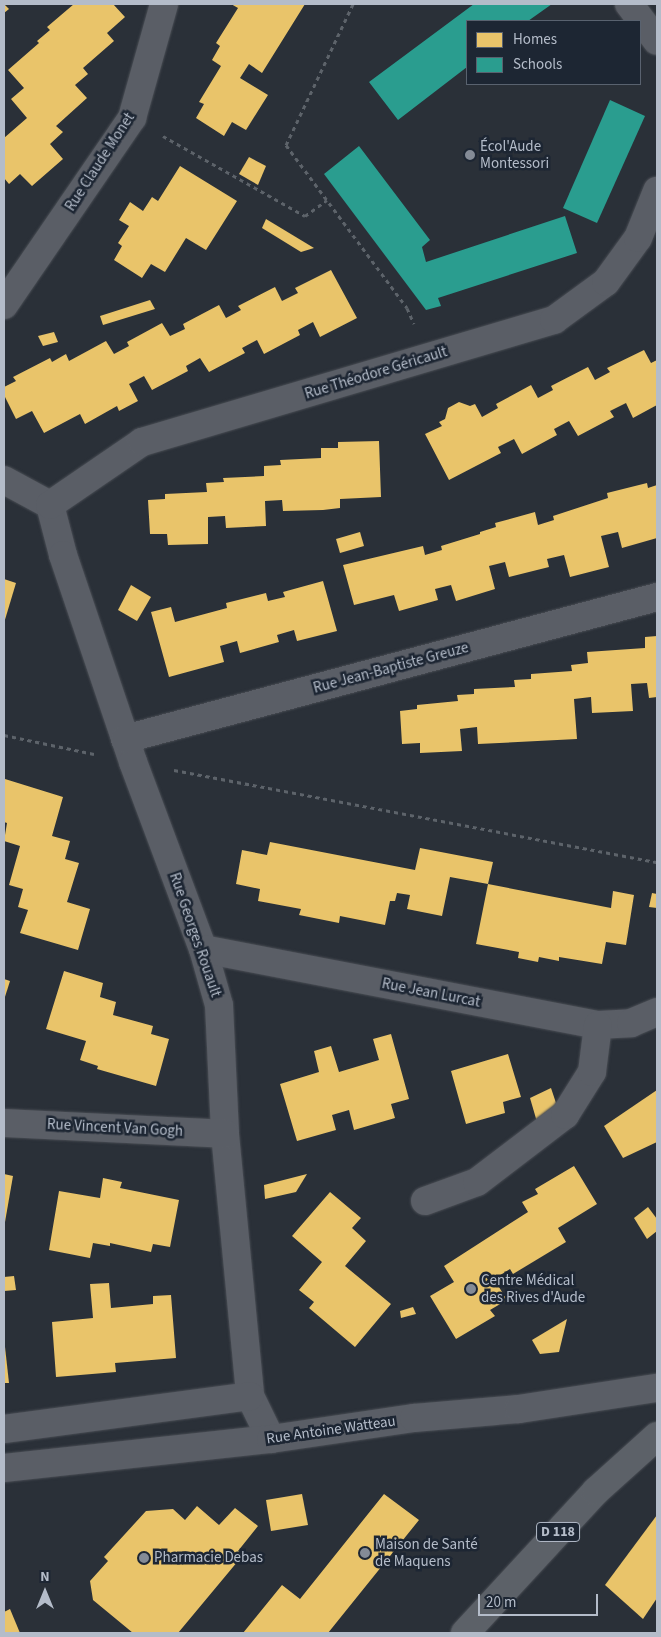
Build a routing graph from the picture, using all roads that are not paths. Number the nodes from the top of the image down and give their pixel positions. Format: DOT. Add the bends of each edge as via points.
graph roads {
  1 [pos="164,4"];
  2 [pos="629,4"];
  3 [pos="657,41"];
  4 [pos="657,190"];
  5 [pos="4,305"];
  6 [pos="4,480"];
  7 [pos="50,505"];
  8 [pos="657,598"];
  9 [pos="129,751"];
  10 [pos="203,949"];
  11 [pos="657,1012"];
  12 [pos="598,1025"];
  13 [pos="4,1123"];
  14 [pos="225,1134"];
  15 [pos="425,1201"];
  16 [pos="657,1388"];
  17 [pos="250,1396"];
  18 [pos="4,1430"];
  19 [pos="657,1436"];
  20 [pos="271,1439"];
  21 [pos="4,1468"];
  22 [pos="465,1633"];
  1 -- 5 [label="street, Rue Claude Monet" via="132,118"];
  2 -- 3 [label="street"];
  4 -- 7 [label="street, Rue Théodore Géricault" via="638,238 606,282 554,320 142,442"];
  6 -- 7 [label="street"];
  7 -- 9 [label="street, Rue Georges Rouault" via="63,554"];
  8 -- 9 [label="street, Rue Jean-Baptiste Greuze"];
  9 -- 10 [label="street, Rue Georges Rouault"];
  10 -- 12 [label="street, Rue Jean Lurcat"];
  10 -- 14 [label="street, Rue Georges Rouault" via="219,1006"];
  11 -- 12 [label="street, Rue Jean Lurcat" via="631,1023"];
  12 -- 15 [label="street" via="592,1072 564,1115 477,1182"];
  13 -- 14 [label="street, Rue Vincent Van Gogh"];
  14 -- 17 [label="street, Rue Georges Rouault"];
  16 -- 20 [label="street, Rue Antoine Watteau" via="519,1409 414,1418"];
  17 -- 18 [label="street"];
  17 -- 20 [label="street, Rue Georges Rouault"];
  19 -- 22 [label="main road, D 118" via="596,1491"];
  20 -- 21 [label="street, Rue Antoine Watteau"];
}
